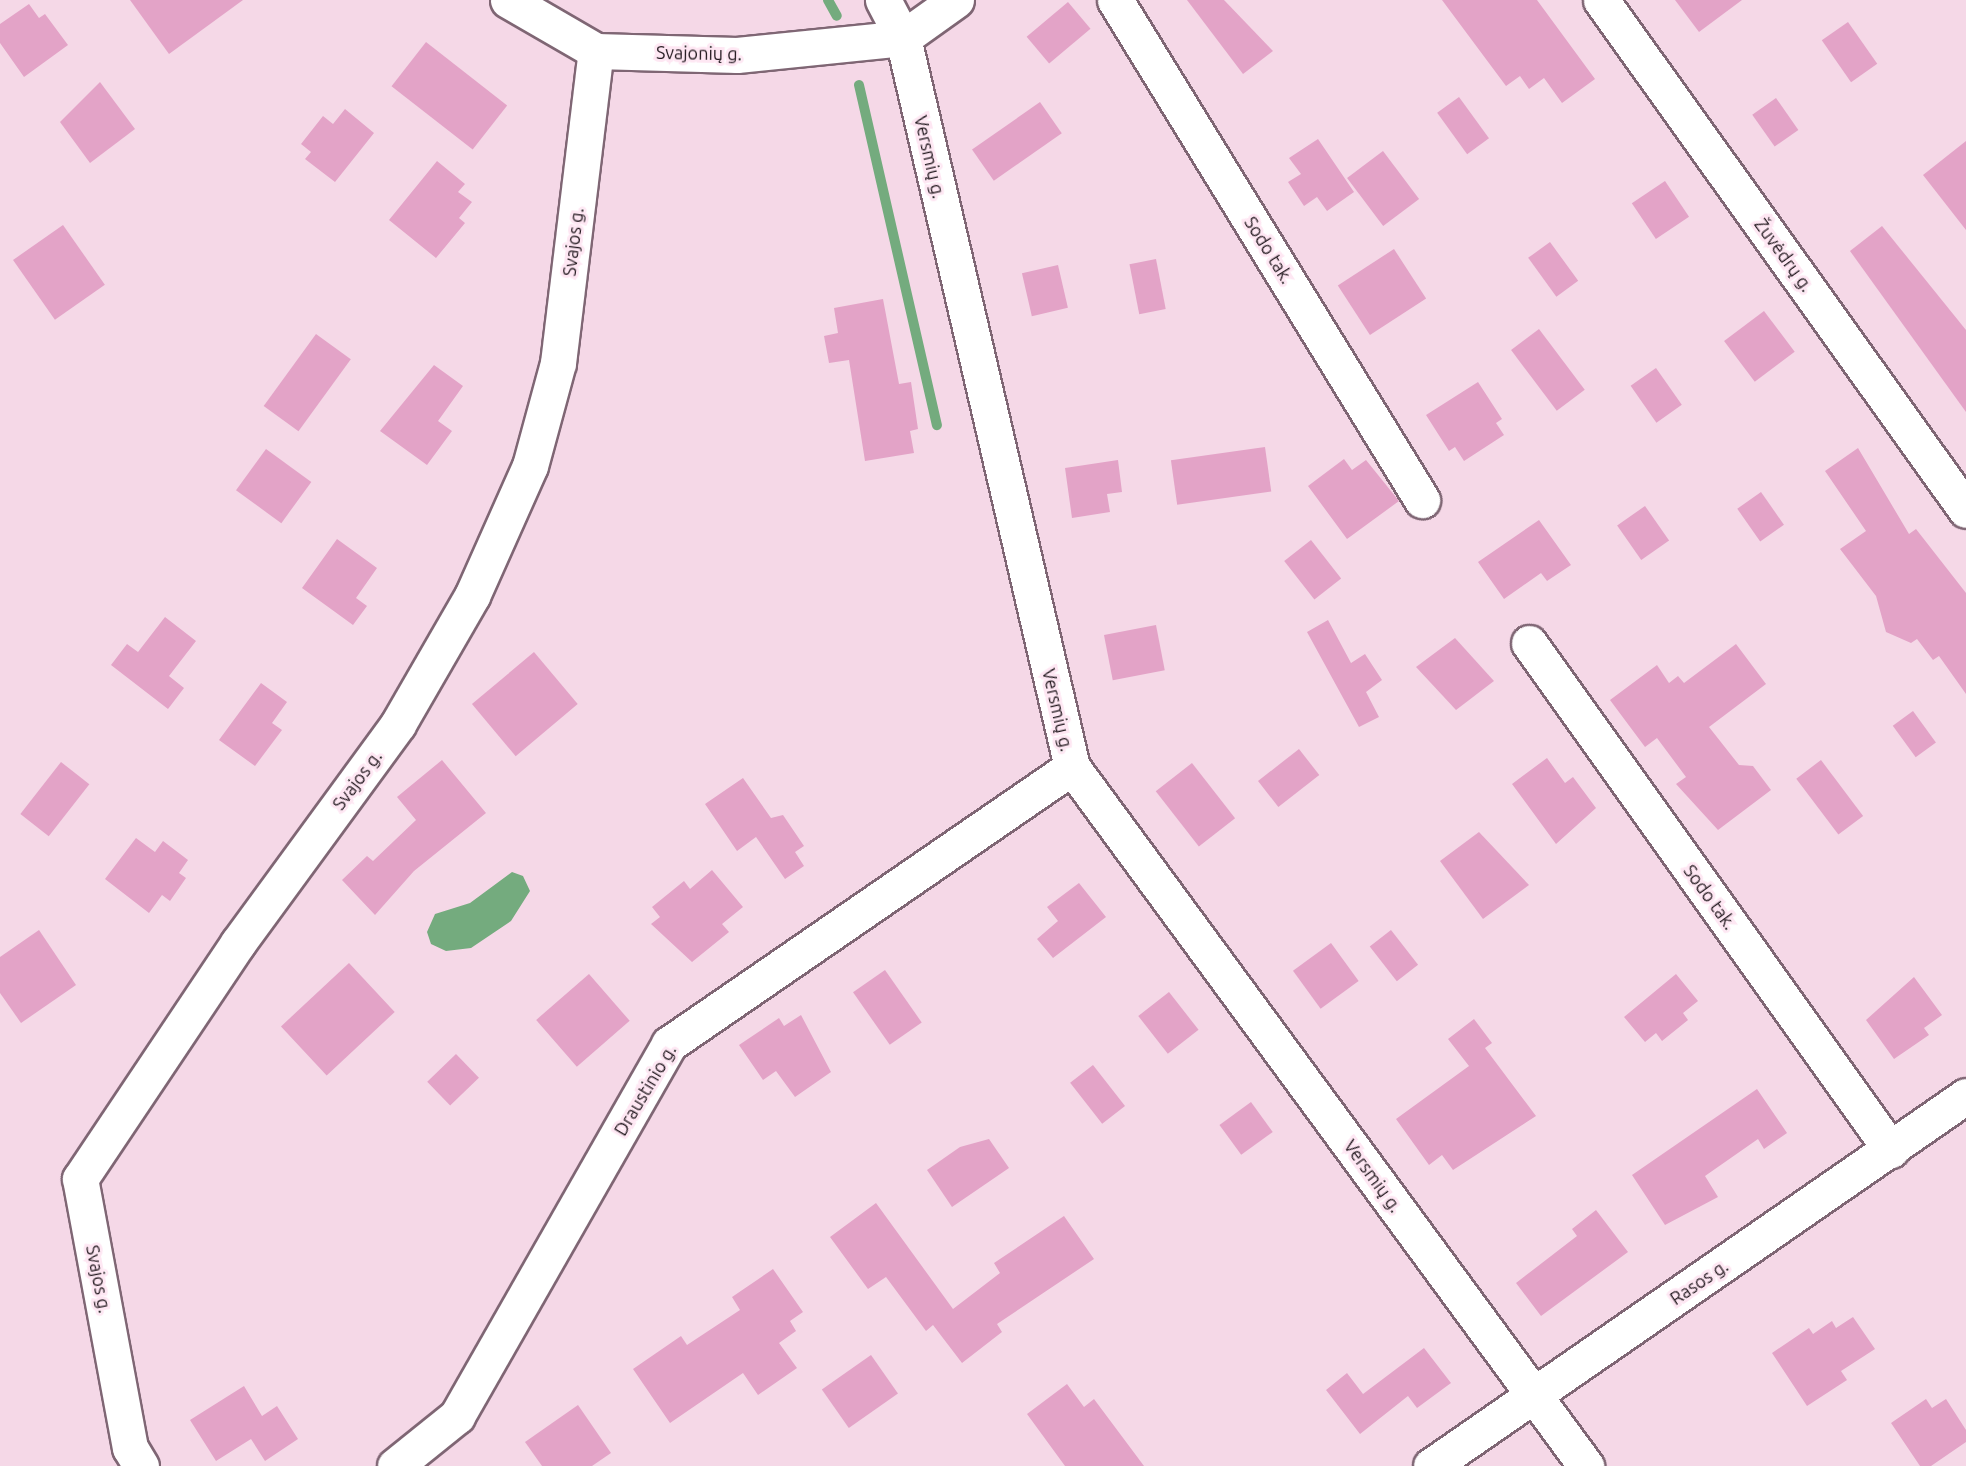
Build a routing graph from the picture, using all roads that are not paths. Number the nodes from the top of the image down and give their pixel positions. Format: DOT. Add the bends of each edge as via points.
graph roads {
  1 [pos="508,0"];
  2 [pos="883,0"];
  3 [pos="956,0"];
  4 [pos="1115,0"];
  5 [pos="1601,0"];
  6 [pos="903,38"];
  7 [pos="596,51"];
  8 [pos="1422,500"];
  9 [pos="1966,510"];
  10 [pos="1529,643"];
  11 [pos="1072,767"];
  12 [pos="1966,1096"];
  13 [pos="1891,1150"];
  14 [pos="1535,1394"];
  15 [pos="141,1466"];
  16 [pos="396,1466"];
  17 [pos="1431,1466"];
  18 [pos="1586,1466"];
  1 -- 7 [label="street, Svajonių g."];
  2 -- 6 [label="street, Versmių g."];
  3 -- 6 [label="street"];
  4 -- 8 [label="street, Sodo tak."];
  5 -- 9 [label="street, Žuvėdrų g."];
  6 -- 7 [label="street, Svajonių g." via="737,55"];
  6 -- 11 [label="street, Versmių g."];
  7 -- 15 [label="street, Svajos g." via="558,363 530,466 472,596 398,724 238,943 80,1180 130,1448"];
  10 -- 13 [label="street, Sodo tak."];
  11 -- 14 [label="street, Versmių g."];
  11 -- 16 [label="street, Draustinio g." via="669,1044 457,1416"];
  12 -- 13 [label="street, Rasos g."];
  13 -- 14 [label="street, Rasos g."];
  14 -- 17 [label="street, Rasos g."];
  14 -- 18 [label="street, Versmių g."];
}
